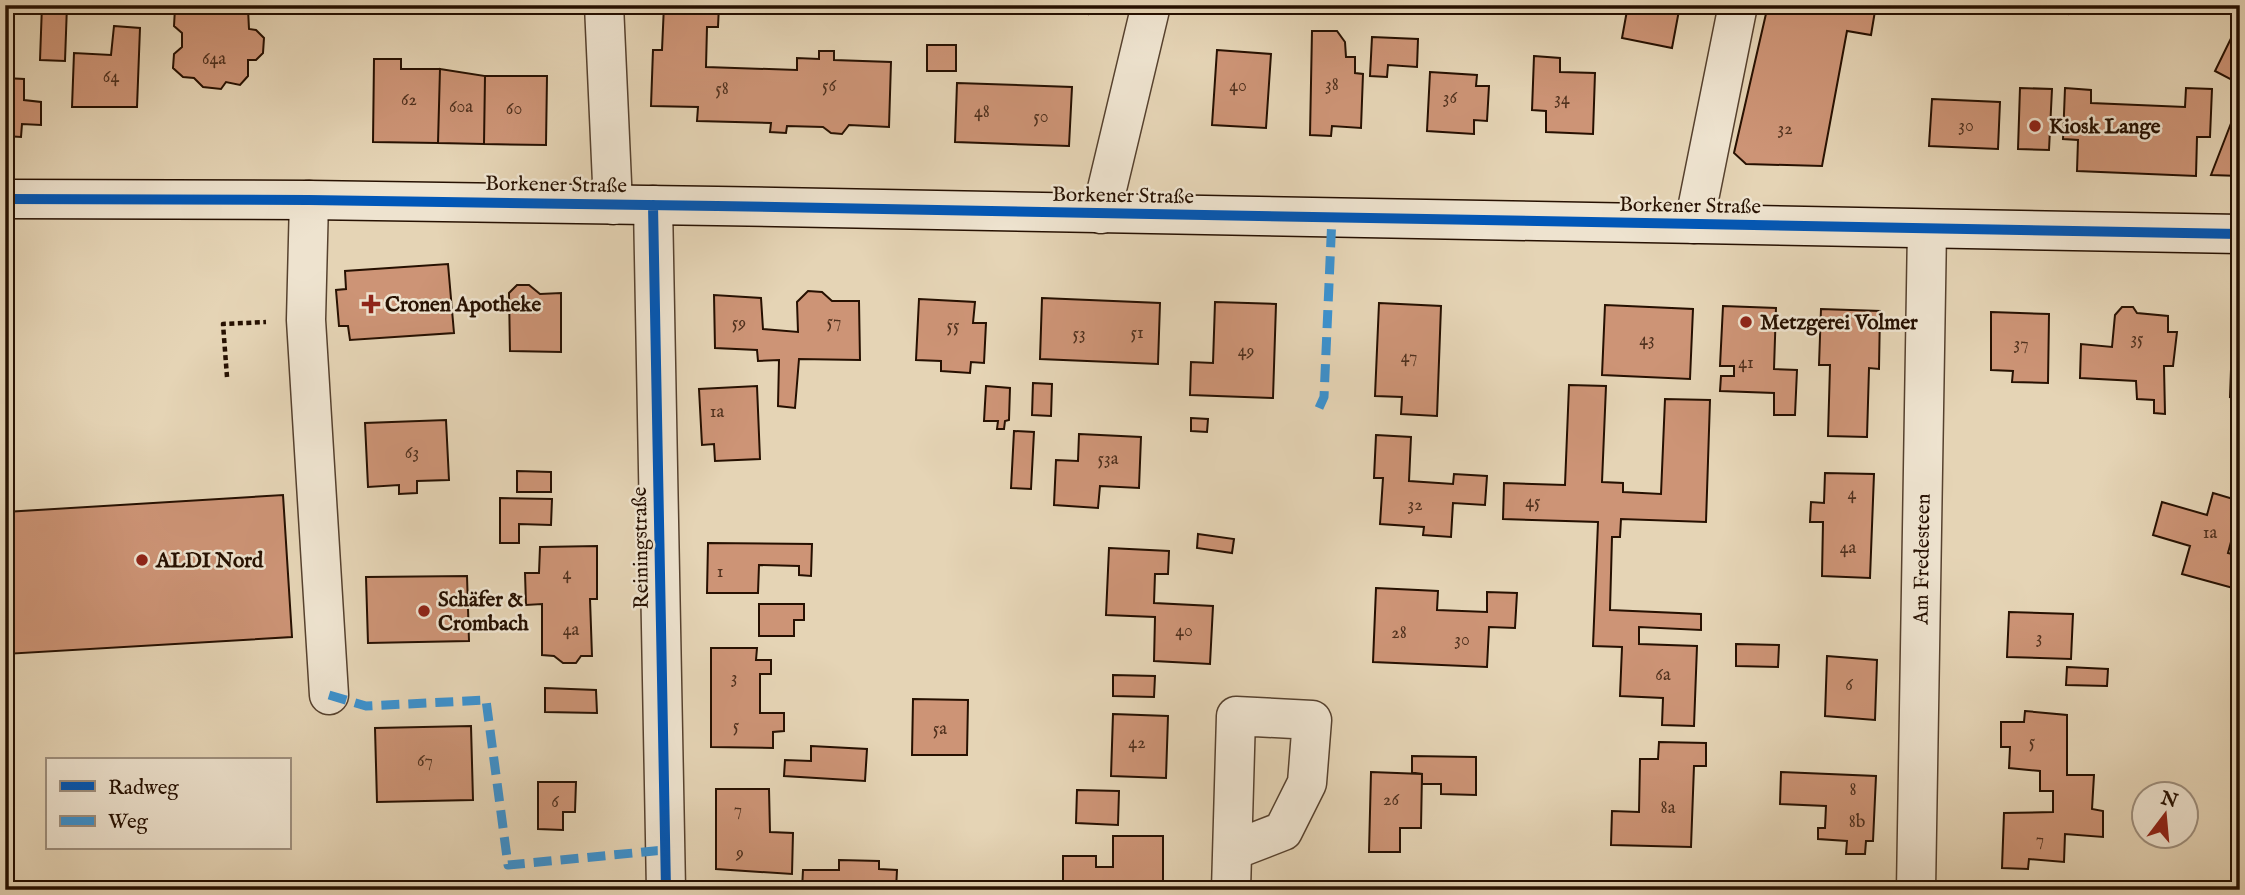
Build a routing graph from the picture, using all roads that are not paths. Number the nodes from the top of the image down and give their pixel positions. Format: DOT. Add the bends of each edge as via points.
graph roads {
  1 [pos="604,5"];
  2 [pos="1151,5"];
  3 [pos="1738,5"];
  4 [pos="6,199"];
  5 [pos="309,200"];
  6 [pos="613,205"];
  7 [pos="653,205"];
  8 [pos="1101,215"];
  9 [pos="1694,224"];
  10 [pos="1927,229"];
  11 [pos="2240,234"];
  12 [pos="329,695"];
  13 [pos="1234,850"];
  14 [pos="666,890"];
  15 [pos="1231,890"];
  16 [pos="1916,890"];
  1 -- 6 [label="street"];
  2 -- 8 [label="street"];
  3 -- 9 [label="street"];
  4 -- 5 [label="street, Borkener Straße"];
  5 -- 6 [label="street, Borkener Straße"];
  5 -- 12 [label="street" via="306,320"];
  6 -- 7 [label="street, Borkener Straße"];
  7 -- 8 [label="street, Borkener Straße"];
  7 -- 14 [label="street, Reiningstraße"];
  8 -- 9 [label="street, Borkener Straße"];
  9 -- 10 [label="street, Borkener Straße"];
  10 -- 11 [label="street, Borkener Straße"];
  10 -- 16 [label="street, Am Fredesteen"];
  13 -- 15 [label="street"];
}
